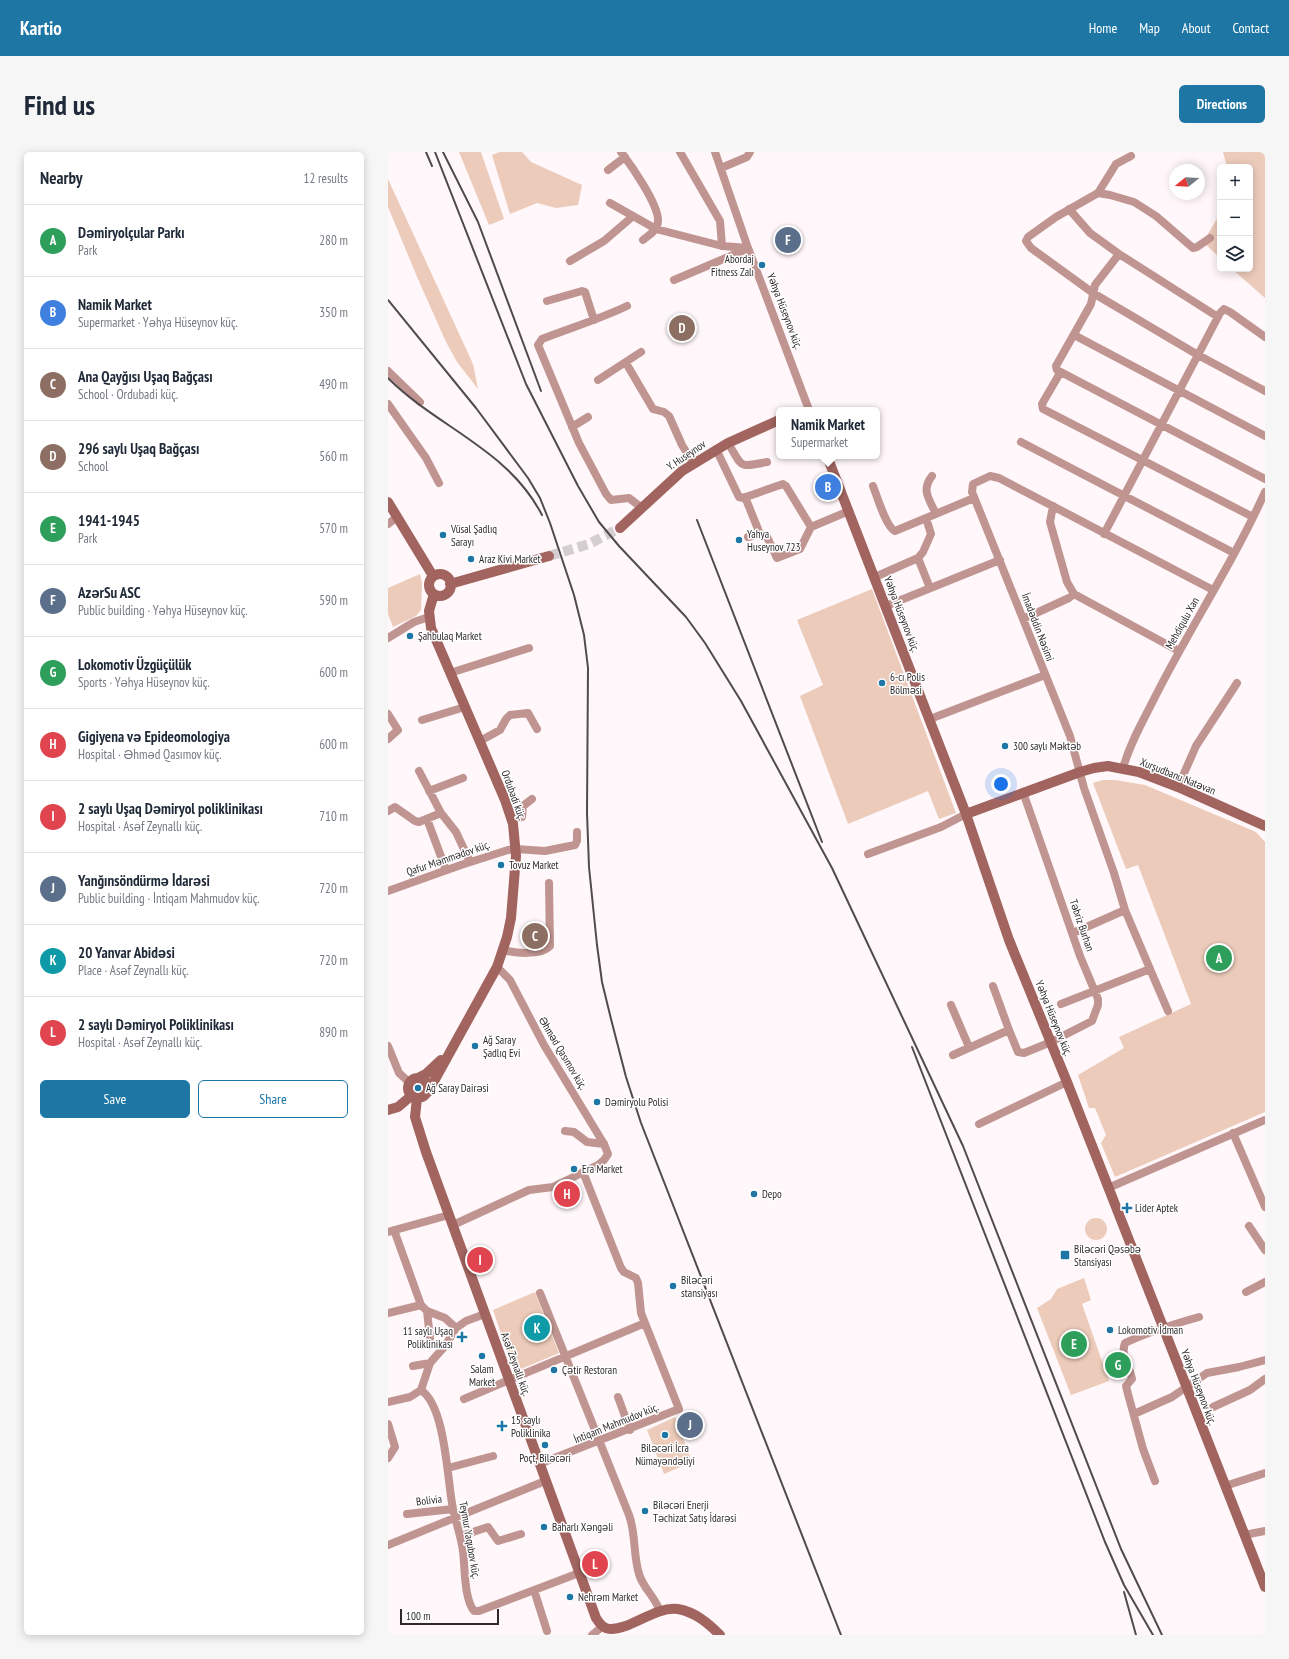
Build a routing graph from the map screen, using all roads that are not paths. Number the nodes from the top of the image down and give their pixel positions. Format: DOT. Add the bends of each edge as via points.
graph roads {
  1 [pos="680,152"];
  2 [pos="715,152"];
  3 [pos="750,152"];
  4 [pos="623,155"];
  5 [pos="1132,156"];
  6 [pos="721,168"];
  7 [pos="608,170"];
  8 [pos="1098,193"];
  9 [pos="610,203"];
  10 [pos="1069,209"];
  11 [pos="632,217"];
  12 [pos="656,229"];
  13 [pos="1210,238"];
  14 [pos="643,240"];
  15 [pos="722,246"];
  16 [pos="748,248"];
  17 [pos="1119,254"];
  18 [pos="570,262"];
  19 [pos="674,280"];
  20 [pos="1094,293"];
  21 [pos="547,301"];
  22 [pos="628,306"];
  23 [pos="1218,317"];
  24 [pos="594,320"];
  25 [pos="1074,335"];
  26 [pos="1265,337"];
  27 [pos="641,352"];
  28 [pos="1198,355"];
  29 [pos="626,363"];
  30 [pos="388,371"];
  31 [pos="1060,373"];
  32 [pos="598,380"];
  33 [pos="1265,390"];
  34 [pos="1179,391"];
  35 [pos="420,402"];
  36 [pos="388,404"];
  37 [pos="808,407"];
  38 [pos="588,417"];
  39 [pos="776,421"];
  40 [pos="1161,426"];
  41 [pos="572,427"];
  42 [pos="1265,436"];
  43 [pos="1021,442"];
  44 [pos="728,443"];
  45 [pos="716,449"];
  46 [pos="828,459"];
  47 [pos="1143,460"];
  48 [pos="767,462"];
  49 [pos="693,463"];
  50 [pos="932,476"];
  51 [pos="1265,479"];
  52 [pos="439,483"];
  53 [pos="873,486"];
  54 [pos="1265,492"];
  55 [pos="973,495"];
  56 [pos="1125,495"];
  57 [pos="745,497"];
  58 [pos="388,502"];
  59 [pos="1053,506"];
  60 [pos="642,508"];
  61 [pos="849,511"];
  62 [pos="936,514"];
  63 [pos="397,517"];
  64 [pos="1253,517"];
  65 [pos="926,518"];
  66 [pos="388,524"];
  67 [pos="811,527"];
  68 [pos="620,528"];
  69 [pos="760,534"];
  70 [pos="1104,534"];
  71 [pos="748,537"];
  72 [pos="1234,553"];
  73 [pos="549,556"];
  74 [pos="918,558"];
  75 [pos="1000,560"];
  76 [pos="433,576"];
  77 [pos="875,577"];
  78 [pos="450,584"];
  79 [pos="930,588"];
  80 [pos="1212,590"];
  81 [pos="434,594"];
  82 [pos="1074,594"];
  83 [pos="886,606"];
  84 [pos="429,617"];
  85 [pos="1023,619"];
  86 [pos="388,638"];
  87 [pos="529,648"];
  88 [pos="1179,651"];
  89 [pos="450,673"];
  90 [pos="1045,675"];
  91 [pos="1238,683"];
  92 [pos="465,707"];
  93 [pos="388,714"];
  94 [pos="930,719"];
  95 [pos="422,720"];
  96 [pos="537,729"];
  97 [pos="388,739"];
  98 [pos="480,742"];
  99 [pos="1123,768"];
  100 [pos="419,771"];
  101 [pos="1080,772"];
  102 [pos="463,778"];
  103 [pos="1178,787"];
  104 [pos="429,791"];
  105 [pos="1023,792"];
  106 [pos="532,800"];
  107 [pos="388,811"];
  108 [pos="441,812"];
  109 [pos="966,814"];
  110 [pos="427,818"];
  111 [pos="511,820"];
  112 [pos="1265,826"];
  113 [pos="577,832"];
  114 [pos="516,849"];
  115 [pos="868,854"];
  116 [pos="470,862"];
  117 [pos="446,870"];
  118 [pos="549,884"];
  119 [pos="388,891"];
  120 [pos="1125,910"];
  121 [pos="1073,933"];
  122 [pos="504,950"];
  123 [pos="497,967"];
  124 [pos="1150,969"];
  125 [pos="993,986"];
  126 [pos="1095,991"];
  127 [pos="1061,1004"];
  128 [pos="951,1005"];
  129 [pos="1168,1011"];
  130 [pos="1009,1030"];
  131 [pos="1051,1042"];
  132 [pos="388,1046"];
  133 [pos="969,1047"];
  134 [pos="447,1055"];
  135 [pos="953,1055"];
  136 [pos="414,1081"];
  137 [pos="1067,1082"];
  138 [pos="428,1092"];
  139 [pos="414,1097"];
  140 [pos="388,1110"];
  141 [pos="1265,1120"];
  142 [pos="979,1124"];
  143 [pos="565,1131"];
  144 [pos="1234,1133"];
  145 [pos="604,1144"];
  146 [pos="583,1172"];
  147 [pos="1108,1188"];
  148 [pos="1265,1207"];
  149 [pos="449,1215"];
  150 [pos="453,1225"];
  151 [pos="1249,1226"];
  152 [pos="391,1231"];
  153 [pos="1265,1250"];
  154 [pos="1265,1282"];
  155 [pos="1246,1292"];
  156 [pos="540,1293"];
  157 [pos="424,1308"];
  158 [pos="388,1313"];
  159 [pos="485,1314"];
  160 [pos="1198,1317"];
  161 [pos="645,1323"];
  162 [pos="456,1328"];
  163 [pos="1163,1328"];
  164 [pos="430,1338"];
  165 [pos="565,1356"];
  166 [pos="1265,1360"];
  167 [pos="430,1363"];
  168 [pos="413,1366"];
  169 [pos="509,1380"];
  170 [pos="1265,1380"];
  171 [pos="1187,1387"];
  172 [pos="421,1390"];
  173 [pos="618,1397"];
  174 [pos="464,1399"];
  175 [pos="388,1402"];
  176 [pos="1213,1407"];
  177 [pos="1134,1414"];
  178 [pos="388,1424"];
  179 [pos="630,1430"];
  180 [pos="600,1441"];
  181 [pos="493,1456"];
  182 [pos="388,1458"];
  183 [pos="539,1464"];
  184 [pos="448,1468"];
  185 [pos="1265,1473"];
  186 [pos="545,1481"];
  187 [pos="1155,1481"];
  188 [pos="1225,1486"];
  189 [pos="453,1508"];
  190 [pos="407,1514"];
  191 [pos="456,1517"];
  192 [pos="1265,1531"];
  193 [pos="521,1534"];
  194 [pos="1244,1535"];
  195 [pos="461,1536"];
  196 [pos="388,1545"];
  197 [pos="579,1573"];
  198 [pos="1265,1587"];
  199 [pos="534,1590"];
  200 [pos="660,1611"];
  201 [pos="608,1630"];
  202 [pos="547,1631"];
  203 [pos="592,1635"];
  204 [pos="720,1635"];
  1 -- 15 [label="street" via="720,221"];
  2 -- 6 [label="street, Yəhya Hüseynov küç."];
  3 -- 6 [label="street" via="747,157"];
  4 -- 7 [label="street"];
  4 -- 12 [label="street" via="646,190 656,211"];
  5 -- 8 [label="street" via="1116,164"];
  6 -- 16 [label="street, Yəhya Hüseynov küç."];
  8 -- 10 [label="street"];
  8 -- 13 [label="street" via="1134,202 1156,216 1193,248"];
  9 -- 11 [label="street"];
  10 -- 17 [label="street" via="1090,233"];
  10 -- 20 [label="street" via="1033,233 1026,241 1031,248"];
  11 -- 12 [label="street"];
  11 -- 18 [label="street" via="604,241"];
  12 -- 14 [label="street"];
  12 -- 15 [label="street"];
  15 -- 16 [label="street"];
  16 -- 19 [label="street"];
  16 -- 37 [label="street, Yəhya Hüseynov küç."];
  17 -- 20 [label="street" via="1095,285"];
  17 -- 23 [label="street"];
  20 -- 25 [label="street" via="1091,304"];
  20 -- 28 [label="street"];
  21 -- 24 [label="street" via="585,292"];
  22 -- 24 [label="street"];
  23 -- 26 [label="street" via="1224,309"];
  23 -- 28 [label="street"];
  24 -- 41 [label="street" via="542,339 538,345"];
  25 -- 31 [label="street" via="1056,366"];
  25 -- 34 [label="street"];
  27 -- 29 [label="street"];
  28 -- 33 [label="street"];
  28 -- 34 [label="street"];
  29 -- 32 [label="street"];
  29 -- 49 [label="street" via="653,409 669,416"];
  30 -- 35 [label="street"];
  31 -- 40 [label="street"];
  31 -- 47 [label="street" via="1042,404 1043,409"];
  34 -- 40 [label="street"];
  34 -- 42 [label="street"];
  36 -- 52 [label="street" via="426,458"];
  38 -- 41 [label="street"];
  39 -- 44 [label="main road, Y. Huseynov"];
  40 -- 47 [label="street"];
  40 -- 51 [label="street"];
  41 -- 60 [label="street" via="608,498 629,498"];
  43 -- 56 [label="street"];
  44 -- 45 [label="main road, Y. Huseynov"];
  44 -- 48 [label="street" via="741,464 745,466"];
  45 -- 49 [label="main road, Y. Huseynov"];
  45 -- 57 [label="street" via="737,494 739,497"];
  46 -- 61 [label="main road, Yəhya Hüseynov küç."];
  47 -- 56 [label="street"];
  47 -- 64 [label="street"];
  49 -- 60 [label="main road, Y. Huseynov"];
  50 -- 62 [label="street" via="926,484 926,490"];
  53 -- 65 [label="street" via="892,530"];
  54 -- 64 [label="street, Mehdiqulu Xan"];
  55 -- 59 [label="street" via="973,484 990,476 999,478"];
  55 -- 62 [label="street"];
  55 -- 75 [label="street, İmadəddin Nəsimi"];
  56 -- 70 [label="street"];
  56 -- 72 [label="street"];
  57 -- 67 [label="street" via="783,484"];
  57 -- 69 [label="street"];
  58 -- 63 [label="main road"];
  59 -- 70 [label="street"];
  59 -- 82 [label="street" via="1050,522 1067,582"];
  60 -- 68 [label="main road, Y. Huseynov"];
  61 -- 67 [label="street"];
  61 -- 77 [label="main road, Yəhya Hüseynov küç."];
  62 -- 65 [label="street"];
  63 -- 66 [label="street"];
  63 -- 76 [label="main road"];
  64 -- 72 [label="street, Mehdiqulu Xan"];
  65 -- 74 [label="street" via="931,534"];
  67 -- 69 [label="street" via="800,548 777,558 767,537"];
  69 -- 71 [label="street"];
  70 -- 80 [label="street"];
  72 -- 80 [label="street, Mehdiqulu Xan"];
  73 -- 78 [label="main road"];
  74 -- 77 [label="street"];
  74 -- 79 [label="street"];
  75 -- 79 [label="street"];
  75 -- 85 [label="street, İmadəddin Nəsimi"];
  76 -- 78 [label="main road" via="444,575"];
  76 -- 81 [label="main road" via="429,585"];
  77 -- 83 [label="main road, Yəhya Hüseynov küç."];
  78 -- 81 [label="main road" via="450,588 442,596"];
  79 -- 83 [label="street"];
  80 -- 88 [label="street, Mehdiqulu Xan"];
  81 -- 84 [label="main road" via="430,602"];
  82 -- 85 [label="street"];
  82 -- 88 [label="street"];
  83 -- 94 [label="main road, Yəhya Hüseynov küç."];
  84 -- 86 [label="street" via="414,622"];
  84 -- 89 [label="main road, Ordubadi küç." via="434,638"];
  85 -- 90 [label="street, İmadəddin Nəsimi"];
  87 -- 89 [label="street"];
  88 -- 99 [label="street, Mehdiqulu Xan" via="1127,752"];
  89 -- 92 [label="main road, Ordubadi küç."];
  90 -- 94 [label="street"];
  90 -- 101 [label="street, İmadəddin Nəsimi" via="1070,736"];
  91 -- 103 [label="street" via="1196,746"];
  92 -- 95 [label="street"];
  92 -- 98 [label="main road, Ordubadi küç."];
  93 -- 97 [label="street" via="398,730"];
  94 -- 109 [label="main road, Yəhya Hüseynov küç."];
  96 -- 98 [label="street" via="528,713 518,714 508,717 500,730"];
  98 -- 111 [label="main road, Ordubadi küç." via="501,788"];
  99 -- 101 [label="main road, Xurşudbanu Natəvan" via="1108,766"];
  99 -- 103 [label="main road, Xurşudbanu Natəvan"];
  100 -- 104 [label="street"];
  101 -- 105 [label="main road, Xurşudbanu Natəvan"];
  101 -- 120 [label="street, İmadəddin Nəsimi"];
  102 -- 104 [label="street"];
  103 -- 112 [label="main road, Xurşudbanu Natəvan"];
  104 -- 108 [label="street"];
  105 -- 109 [label="main road, Xurşudbanu Natəvan"];
  105 -- 121 [label="street, Təbriz Burhan"];
  106 -- 111 [label="street" via="523,806 522,817"];
  107 -- 110 [label="street" via="395,807 419,822"];
  108 -- 110 [label="street"];
  108 -- 116 [label="street" via="456,832"];
  109 -- 115 [label="street" via="941,827"];
  109 -- 131 [label="main road, Yəhya Hüseynov küç." via="1010,940"];
  110 -- 117 [label="street"];
  111 -- 114 [label="main road, Ordubadi küç."];
  113 -- 114 [label="street, Qafur Məmmədov küç." via="575,845 545,851"];
  114 -- 116 [label="street, Qafur Məmmədov küç."];
  114 -- 122 [label="main road, Ordubadi küç." via="514,902"];
  116 -- 117 [label="street, Qafur Məmmədov küç."];
  117 -- 119 [label="street, Qafur Məmmədov küç."];
  118 -- 122 [label="street" via="550,946 523,953"];
  120 -- 121 [label="street"];
  120 -- 124 [label="street, İmadəddin Nəsimi"];
  121 -- 126 [label="street, Təbriz Burhan"];
  122 -- 123 [label="main road, Ordubadi küç."];
  123 -- 134 [label="main road, Ordubadi küç."];
  123 -- 145 [label="street, Əhməd Qasımov küç." via="510,980 544,1045"];
  124 -- 126 [label="street"];
  124 -- 129 [label="street, İmadəddin Nəsimi"];
  125 -- 130 [label="street"];
  126 -- 127 [label="street"];
  126 -- 131 [label="street, Təbriz Burhan" via="1098,1005 1092,1021"];
  128 -- 133 [label="street"];
  130 -- 131 [label="street, Təbriz Burhan" via="1018,1052 1021,1053"];
  130 -- 133 [label="street"];
  131 -- 137 [label="main road, Yəhya Hüseynov küç."];
  132 -- 136 [label="street" via="399,1073"];
  133 -- 135 [label="street"];
  134 -- 136 [label="main road"];
  134 -- 138 [label="main road"];
  136 -- 138 [label="main road" via="426,1082"];
  136 -- 139 [label="main road" via="409,1091"];
  137 -- 142 [label="street"];
  137 -- 147 [label="main road, Yəhya Hüseynov küç."];
  138 -- 139 [label="main road" via="424,1097"];
  139 -- 140 [label="main road"];
  139 -- 149 [label="main road, Asəf Zeynallı küç." via="417,1125"];
  141 -- 144 [label="street"];
  143 -- 145 [label="street" via="574,1132 587,1142"];
  144 -- 147 [label="street"];
  144 -- 148 [label="street"];
  145 -- 146 [label="street, Əhməd Qasımov küç." via="608,1154 604,1160"];
  146 -- 150 [label="street" via="553,1187 529,1190"];
  146 -- 161 [label="street" via="621,1268 636,1278"];
  147 -- 163 [label="main road, Yəhya Hüseynov küç."];
  149 -- 150 [label="main road, Asəf Zeynallı küç."];
  149 -- 152 [label="street"];
  150 -- 159 [label="main road, Asəf Zeynallı küç."];
  151 -- 153 [label="street"];
  152 -- 157 [label="street"];
  154 -- 155 [label="street"];
  156 -- 165 [label="street"];
  157 -- 158 [label="street"];
  157 -- 162 [label="street" via="445,1318"];
  157 -- 164 [label="street"];
  159 -- 162 [label="street"];
  159 -- 169 [label="main road, Asəf Zeynallı küç."];
  160 -- 163 [label="street"];
  161 -- 165 [label="street"];
  161 -- 179 [label="street, İntiqam Mahmudov küç." via="679,1409"];
  162 -- 167 [label="street"];
  163 -- 171 [label="main road, Yəhya Hüseynov küç."];
  163 -- 177 [label="street" via="1125,1344 1125,1357 1132,1379 1126,1386"];
  165 -- 169 [label="street"];
  165 -- 180 [label="street"];
  166 -- 171 [label="street" via="1207,1373"];
  167 -- 168 [label="street"];
  167 -- 172 [label="street"];
  169 -- 174 [label="street"];
  169 -- 183 [label="main road, Asəf Zeynallı küç."];
  170 -- 176 [label="street"];
  171 -- 177 [label="street" via="1172,1397"];
  171 -- 188 [label="main road, Yəhya Hüseynov küç."];
  172 -- 175 [label="street" via="410,1397"];
  172 -- 184 [label="street, Teymur Yaqubov küç." via="427,1396 438,1419"];
  173 -- 179 [label="street"];
  177 -- 187 [label="street"];
  178 -- 182 [label="street" via="395,1443"];
  179 -- 180 [label="street, İntiqam Mahmudov küç."];
  180 -- 183 [label="street, İntiqam Mahmudov küç."];
  180 -- 200 [label="street" via="632,1524 641,1581"];
  181 -- 184 [label="street"];
  183 -- 186 [label="main road, Asəf Zeynallı küç."];
  184 -- 189 [label="street, Teymur Yaqubov küç."];
  185 -- 188 [label="street"];
  186 -- 191 [label="street"];
  186 -- 197 [label="main road, Asəf Zeynallı küç."];
  188 -- 194 [label="main road, Yəhya Hüseynov küç."];
  189 -- 190 [label="street, Bolivia"];
  189 -- 191 [label="street, Teymur Yaqubov küç."];
  191 -- 195 [label="street, Teymur Yaqubov küç."];
  191 -- 196 [label="street"];
  192 -- 194 [label="street"];
  193 -- 195 [label="street" via="498,1541 488,1527"];
  194 -- 198 [label="main road, Yəhya Hüseynov küç."];
  195 -- 199 [label="street, Teymur Yaqubov küç." via="468,1597 474,1611 484,1610"];
  197 -- 199 [label="street, Teymur Yaqubov küç."];
  197 -- 201 [label="main road, Asəf Zeynallı küç." via="592,1610"];
  199 -- 202 [label="street"];
  200 -- 201 [label="main road"];
  200 -- 204 [label="main road" via="674,1609 688,1612 704,1620"];
  201 -- 203 [label="street"];
}
